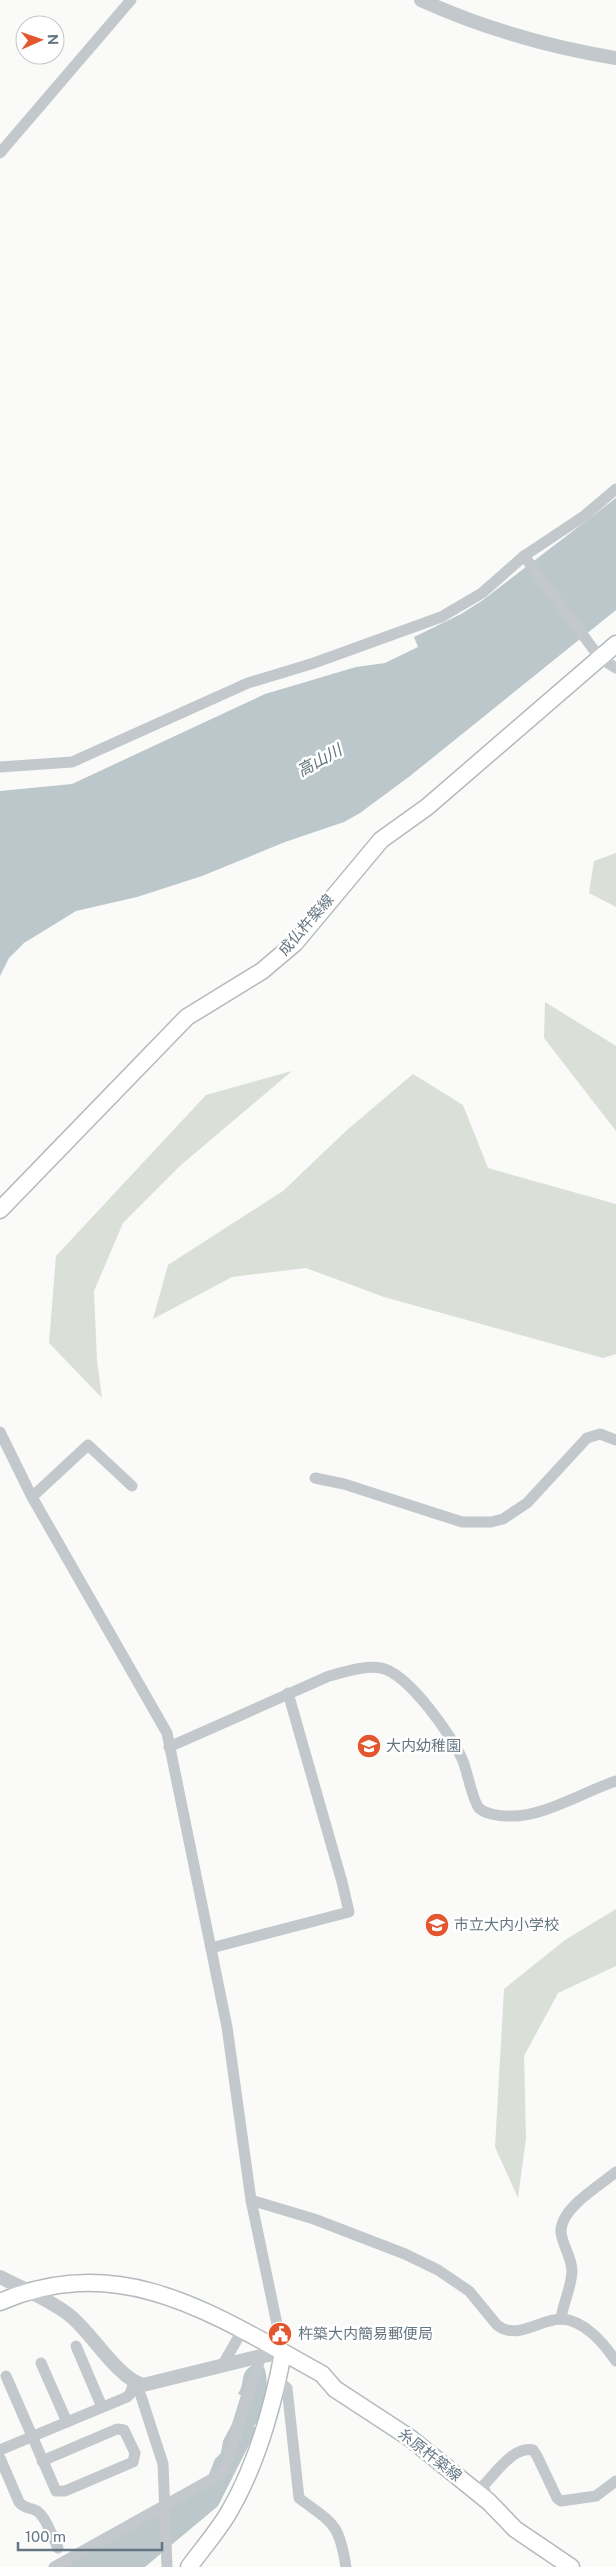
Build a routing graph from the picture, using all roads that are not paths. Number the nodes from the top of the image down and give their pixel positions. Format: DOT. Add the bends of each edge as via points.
graph roads {
  1 [pos="131,0"];
  2 [pos="421,0"];
  3 [pos="616,58"];
  4 [pos="0,153"];
  5 [pos="616,489"];
  6 [pos="524,556"];
  7 [pos="616,644"];
  8 [pos="600,658"];
  9 [pos="616,668"];
  10 [pos="0,767"];
  11 [pos="0,1210"];
  12 [pos="0,1432"];
  13 [pos="616,1440"];
  14 [pos="315,1478"];
  15 [pos="132,1486"];
  16 [pos="32,1497"];
  17 [pos="288,1693"];
  18 [pos="169,1747"];
  19 [pos="616,1781"];
  20 [pos="211,1948"];
  21 [pos="616,2172"];
  22 [pos="251,2200"];
  23 [pos="0,2277"];
  24 [pos="26,2290"];
  25 [pos="0,2302"];
  26 [pos="561,2319"];
  27 [pos="242,2331"];
  28 [pos="76,2346"];
  29 [pos="283,2353"];
  30 [pos="260,2356"];
  31 [pos="616,2361"];
  32 [pos="41,2363"];
  33 [pos="222,2366"];
  34 [pos="6,2376"];
  35 [pos="278,2380"];
  36 [pos="134,2383"];
  37 [pos="102,2407"];
  38 [pos="67,2422"];
  39 [pos="32,2437"];
  40 [pos="0,2450"];
  41 [pos="0,2458"];
  42 [pos="42,2461"];
  43 [pos="616,2481"];
  44 [pos="489,2502"];
  45 [pos="166,2504"];
  46 [pos="58,2548"];
  47 [pos="54,2567"];
  48 [pos="167,2567"];
  49 [pos="188,2567"];
  50 [pos="346,2567"];
  51 [pos="571,2567"];
  1 -- 4 [label="street"];
  2 -- 3 [label="street" via="515,36"];
  5 -- 6 [label="street" via="584,516"];
  6 -- 8 [label="street"];
  6 -- 10 [label="street" via="482,593 440,617 314,663 248,683 72,762"];
  7 -- 8 [label="main road, 成仏杵築線"];
  8 -- 9 [label="street"];
  8 -- 11 [label="main road, 成仏杵築線" via="427,807 381,840 294,943 262,971 187,1017"];
  12 -- 16 [label="street"];
  13 -- 14 [label="street" via="600,1434 587,1438 527,1503 503,1519 491,1522 462,1522 344,1484"];
  15 -- 16 [label="street" via="88,1445"];
  16 -- 18 [label="street" via="167,1734"];
  17 -- 18 [label="street"];
  17 -- 19 [label="street" via="329,1676 357,1670 388,1670 406,1682 441,1726 462,1758 478,1807 485,1812 529,1815"];
  17 -- 20 [label="street" via="349,1912"];
  18 -- 20 [label="street"];
  20 -- 22 [label="street" via="239,2097"];
  21 -- 26 [label="street" via="563,2217 562,2235 572,2273"];
  22 -- 26 [label="street" via="314,2219 438,2270 469,2291 503,2328 520,2330"];
  22 -- 29 [label="street"];
  23 -- 24 [label="street"];
  24 -- 25 [label="main road, 糸原杵築線"];
  24 -- 27 [label="main road, 糸原杵築線" via="78,2282 134,2286 185,2302"];
  24 -- 36 [label="street" via="68,2314"];
  26 -- 31 [label="street" via="586,2328"];
  27 -- 29 [label="main road, 糸原杵築線"];
  27 -- 33 [label="street"];
  28 -- 37 [label="street"];
  29 -- 30 [label="street"];
  29 -- 35 [label="main road"];
  29 -- 44 [label="main road, 糸原杵築線" via="322,2374 335,2389 410,2438"];
  30 -- 33 [label="street"];
  30 -- 45 [label="street" via="226,2466 215,2478"];
  32 -- 38 [label="street"];
  33 -- 36 [label="street" via="142,2385"];
  34 -- 39 [label="street"];
  35 -- 49 [label="main road" via="244,2482 229,2512"];
  35 -- 50 [label="street" via="287,2388 299,2498 336,2527 342,2540"];
  36 -- 37 [label="street" via="130,2394"];
  36 -- 45 [label="street" via="163,2464"];
  37 -- 38 [label="street"];
  38 -- 39 [label="street"];
  39 -- 40 [label="street"];
  39 -- 42 [label="street"];
  41 -- 46 [label="street" via="18,2502 42,2516"];
  42 -- 42 [label="street" via="60,2492 133,2462 134,2453 124,2430 117,2429"];
  43 -- 44 [label="street" via="596,2496 561,2501 537,2456 532,2450 525,2450 509,2459 483,2486"];
  44 -- 51 [label="main road, 糸原杵築線" via="515,2529"];
  45 -- 47 [label="street"];
  45 -- 48 [label="street"];
}
